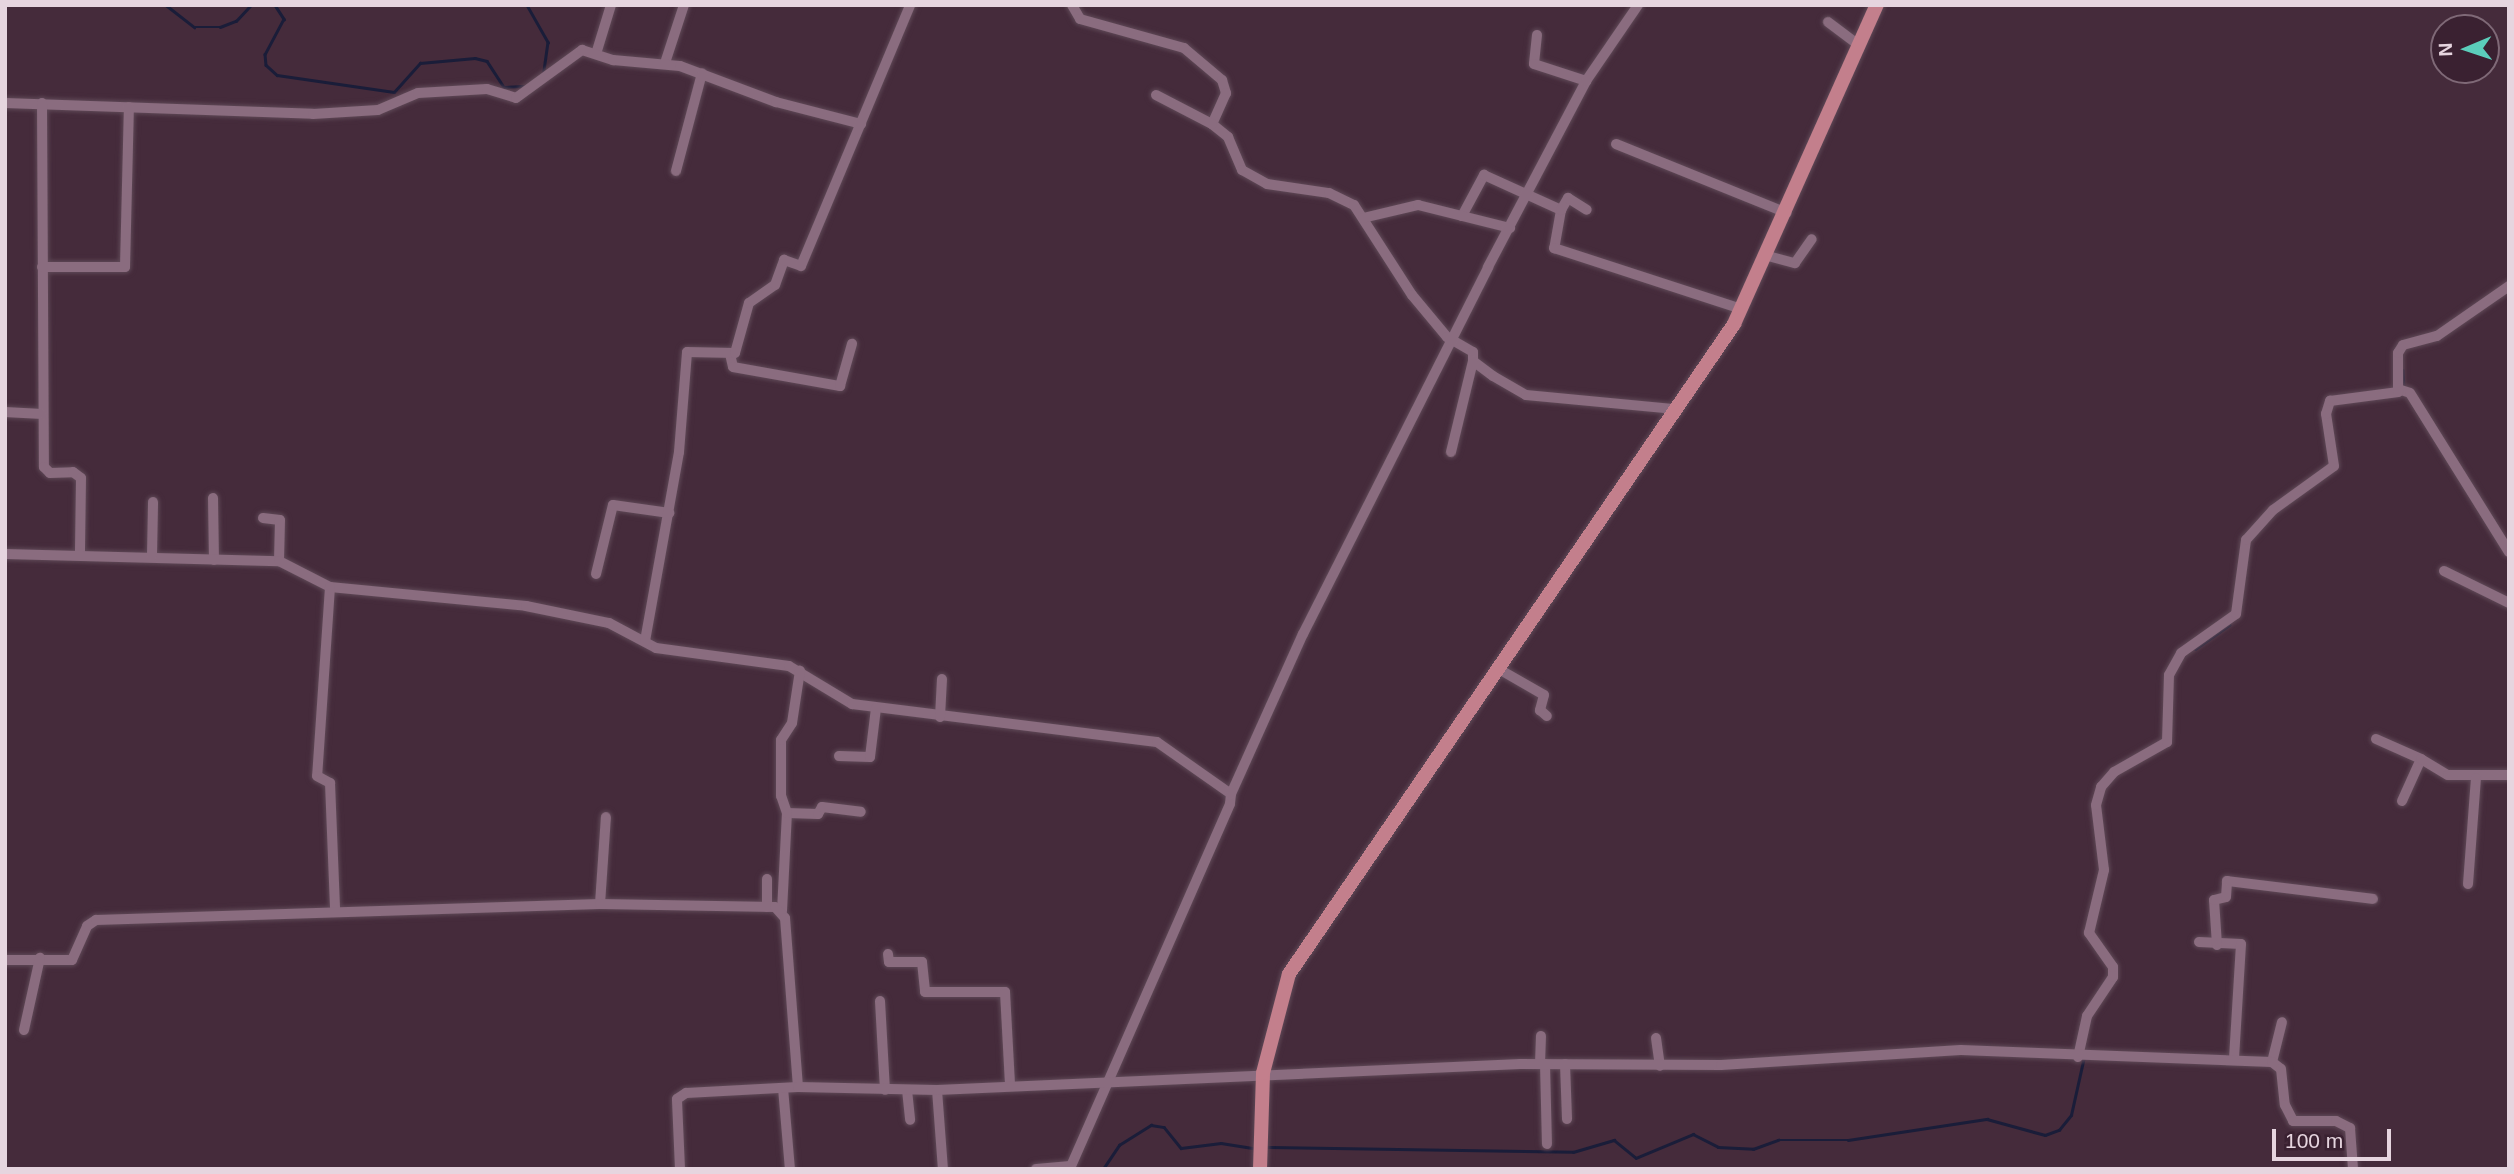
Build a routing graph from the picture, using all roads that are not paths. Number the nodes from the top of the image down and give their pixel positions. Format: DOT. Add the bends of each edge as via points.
graph roads {
  1 [pos="611,5"];
  2 [pos="684,5"];
  3 [pos="910,5"];
  4 [pos="1072,5"];
  5 [pos="1638,5"];
  6 [pos="1877,5"];
  7 [pos="1828,22"];
  8 [pos="1537,35"];
  9 [pos="1860,46"];
  10 [pos="596,54"];
  11 [pos="665,63"];
  12 [pos="702,73"];
  13 [pos="1587,82"];
  14 [pos="1156,95"];
  15 [pos="5,103"];
  16 [pos="42,103"];
  17 [pos="129,107"];
  18 [pos="861,124"];
  19 [pos="1212,124"];
  20 [pos="1616,144"];
  21 [pos="676,171"];
  22 [pos="1528,192"];
  23 [pos="1587,209"];
  24 [pos="1562,210"];
  25 [pos="1787,213"];
  26 [pos="1462,216"];
  27 [pos="1363,218"];
  28 [pos="1510,228"];
  29 [pos="1812,239"];
  30 [pos="1768,256"];
  31 [pos="42,267"];
  32 [pos="2509,286"];
  33 [pos="1742,309"];
  34 [pos="1453,339"];
  35 [pos="852,344"];
  36 [pos="730,354"];
  37 [pos="1473,361"];
  38 [pos="2401,390"];
  39 [pos="1675,409"];
  40 [pos="5,412"];
  41 [pos="42,414"];
  42 [pos="1451,452"];
  43 [pos="214,498"];
  44 [pos="153,502"];
  45 [pos="669,513"];
  46 [pos="262,518"];
  47 [pos="2509,552"];
  48 [pos="5,554"];
  49 [pos="80,554"];
  50 [pos="152,556"];
  51 [pos="214,560"];
  52 [pos="279,561"];
  53 [pos="2444,571"];
  54 [pos="596,574"];
  55 [pos="330,587"];
  56 [pos="2509,603"];
  57 [pos="645,641"];
  58 [pos="1497,668"];
  59 [pos="800,671"];
  60 [pos="942,679"];
  61 [pos="876,708"];
  62 [pos="1547,716"];
  63 [pos="940,717"];
  64 [pos="2376,739"];
  65 [pos="839,756"];
  66 [pos="2421,759"];
  67 [pos="2509,775"];
  68 [pos="2476,778"];
  69 [pos="1231,794"];
  70 [pos="2402,801"];
  71 [pos="861,812"];
  72 [pos="786,813"];
  73 [pos="606,817"];
  74 [pos="767,879"];
  75 [pos="2468,884"];
  76 [pos="2373,899"];
  77 [pos="600,904"];
  78 [pos="767,907"];
  79 [pos="335,910"];
  80 [pos="782,911"];
  81 [pos="2199,942"];
  82 [pos="2217,945"];
  83 [pos="888,954"];
  84 [pos="40,958"];
  85 [pos="5,960"];
  86 [pos="880,1001"];
  87 [pos="2282,1022"];
  88 [pos="24,1030"];
  89 [pos="1541,1035"];
  90 [pos="1656,1038"];
  91 [pos="2079,1056"];
  92 [pos="2234,1059"];
  93 [pos="2272,1062"];
  94 [pos="1542,1064"];
  95 [pos="1565,1064"];
  96 [pos="1660,1066"];
  97 [pos="1263,1073"];
  98 [pos="1110,1079"];
  99 [pos="1010,1085"];
  100 [pos="798,1087"];
  101 [pos="783,1088"];
  102 [pos="885,1090"];
  103 [pos="907,1090"];
  104 [pos="937,1090"];
  105 [pos="1567,1119"];
  106 [pos="910,1120"];
  107 [pos="1259,1130"];
  108 [pos="1547,1144"];
  109 [pos="1070,1167"];
  110 [pos="680,1169"];
  111 [pos="790,1169"];
  112 [pos="943,1169"];
  113 [pos="1036,1169"];
  114 [pos="1252,1169"];
  115 [pos="1259,1169"];
  116 [pos="2353,1169"];
  1 -- 10 [label="street"];
  2 -- 11 [label="street"];
  3 -- 18 [label="street"];
  4 -- 19 [label="street" via="1080,19 1158,38 1193,55 1227,87"];
  5 -- 13 [label="street"];
  6 -- 9 [label="main road"];
  7 -- 9 [label="street"];
  8 -- 13 [label="street" via="1534,64"];
  9 -- 25 [label="main road"];
  10 -- 11 [label="street"];
  10 -- 17 [label="street" via="574,51 553,76 516,98 486,89 418,93 378,110 332,113"];
  11 -- 12 [label="street"];
  12 -- 18 [label="street" via="776,102"];
  12 -- 21 [label="street"];
  13 -- 22 [label="street"];
  14 -- 19 [label="street"];
  15 -- 16 [label="street"];
  16 -- 17 [label="street"];
  16 -- 31 [label="street"];
  17 -- 31 [label="street" via="125,267"];
  18 -- 36 [label="street" via="802,264 784,260 775,285 749,303 737,350"];
  19 -- 27 [label="street" via="1228,137 1250,177 1329,193 1354,205"];
  20 -- 25 [label="street"];
  22 -- 24 [label="street"];
  22 -- 26 [label="street" via="1482,176"];
  22 -- 28 [label="street"];
  23 -- 24 [label="street" via="1568,198"];
  24 -- 33 [label="street" via="1554,248"];
  25 -- 30 [label="main road"];
  26 -- 27 [label="street" via="1418,205"];
  26 -- 28 [label="street"];
  27 -- 34 [label="street" via="1412,295"];
  28 -- 34 [label="street"];
  29 -- 30 [label="street" via="1800,261"];
  30 -- 33 [label="main road"];
  31 -- 41 [label="street"];
  32 -- 38 [label="street" via="2437,336 2403,345 2398,353"];
  33 -- 39 [label="main road"];
  34 -- 37 [label="street" via="1473,352"];
  34 -- 69 [label="street" via="1303,634"];
  35 -- 36 [label="street" via="840,386 733,367"];
  36 -- 45 [label="street" via="692,348 686,356"];
  37 -- 39 [label="street" via="1527,395"];
  37 -- 42 [label="street"];
  38 -- 47 [label="street" via="2410,393"];
  38 -- 91 [label="street" via="2385,397 2338,398 2327,405 2334,466 2273,510 2246,540 2236,614 2181,653 2169,676 2167,742 2113,772 2101,787 2096,805 2104,878 2089,933 2113,967 2113,977 2087,1016"];
  39 -- 58 [label="main road"];
  40 -- 41 [label="street"];
  41 -- 49 [label="street" via="46,470 81,478"];
  43 -- 51 [label="street"];
  44 -- 50 [label="street"];
  45 -- 54 [label="street" via="613,505"];
  45 -- 57 [label="street"];
  46 -- 52 [label="street" via="280,520"];
  48 -- 49 [label="street"];
  49 -- 50 [label="street"];
  50 -- 51 [label="street"];
  51 -- 52 [label="street"];
  52 -- 55 [label="street"];
  53 -- 56 [label="street"];
  55 -- 57 [label="street" via="526,606 609,622"];
  55 -- 79 [label="street" via="317,776 330,783"];
  57 -- 59 [label="street" via="656,648 748,657"];
  58 -- 62 [label="street" via="1544,695 1541,710"];
  58 -- 97 [label="main road" via="1289,974"];
  59 -- 61 [label="street" via="841,699"];
  59 -- 72 [label="street" via="792,723 781,740 781,796"];
  60 -- 63 [label="street"];
  61 -- 63 [label="street"];
  61 -- 65 [label="street" via="870,757"];
  63 -- 69 [label="street" via="1121,740 1142,737"];
  64 -- 66 [label="street"];
  66 -- 68 [label="street" via="2448,775"];
  66 -- 70 [label="street"];
  67 -- 68 [label="street"];
  68 -- 75 [label="street"];
  69 -- 98 [label="street"];
  71 -- 72 [label="street" via="821,807 818,814"];
  72 -- 80 [label="street"];
  73 -- 77 [label="street"];
  74 -- 78 [label="street"];
  76 -- 82 [label="street" via="2227,881 2225,897 2214,900"];
  77 -- 78 [label="street"];
  77 -- 79 [label="street"];
  78 -- 80 [label="street"];
  79 -- 84 [label="street" via="96,920 87,926 75,958"];
  80 -- 100 [label="street"];
  81 -- 82 [label="street"];
  82 -- 92 [label="street" via="2241,946"];
  83 -- 99 [label="street" via="889,962 923,962 925,992 1005,992"];
  84 -- 85 [label="street"];
  84 -- 88 [label="street"];
  86 -- 102 [label="street"];
  87 -- 93 [label="street"];
  89 -- 94 [label="street"];
  90 -- 96 [label="street"];
  91 -- 92 [label="street"];
  91 -- 96 [label="street" via="1961,1050"];
  92 -- 93 [label="street"];
  93 -- 116 [label="street" via="2281,1069 2285,1105 2293,1121 2336,1121 2350,1128"];
  94 -- 95 [label="street"];
  94 -- 97 [label="street"];
  94 -- 108 [label="street"];
  95 -- 96 [label="street"];
  95 -- 105 [label="street"];
  97 -- 98 [label="street"];
  97 -- 107 [label="main road"];
  98 -- 99 [label="street"];
  98 -- 109 [label="street"];
  99 -- 104 [label="street"];
  100 -- 101 [label="street"];
  100 -- 102 [label="street"];
  101 -- 110 [label="street" via="678,1097"];
  101 -- 111 [label="street"];
  102 -- 103 [label="street"];
  103 -- 104 [label="street"];
  103 -- 106 [label="street"];
  104 -- 112 [label="street"];
  107 -- 114 [label="main road"];
  107 -- 115 [label="main road"];
  109 -- 113 [label="street"];
}
